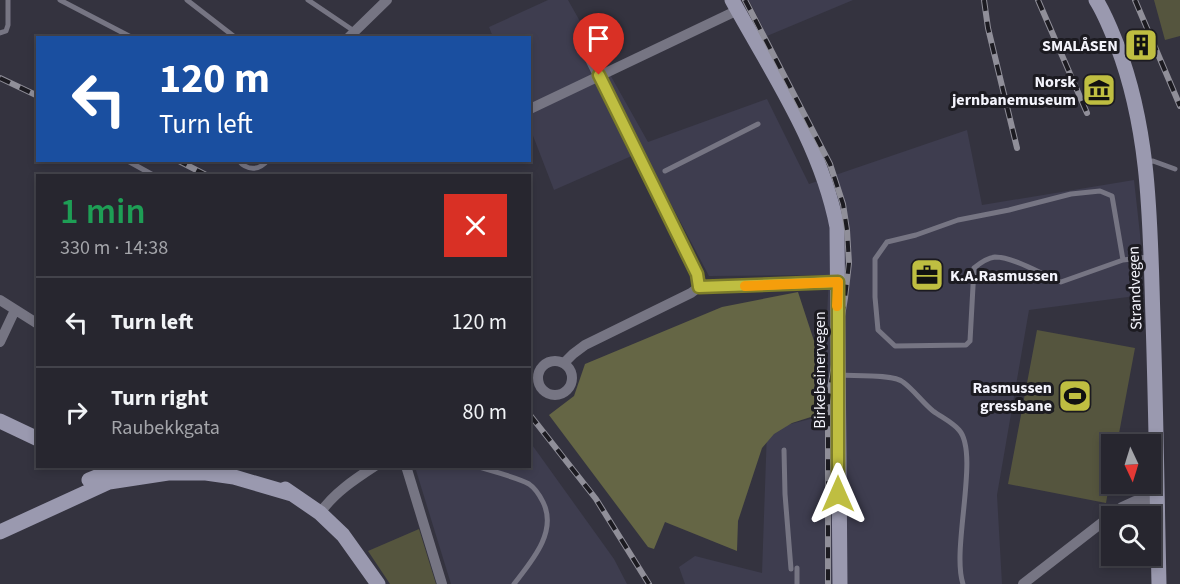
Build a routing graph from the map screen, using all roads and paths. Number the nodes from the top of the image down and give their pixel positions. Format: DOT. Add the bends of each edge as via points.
graph roads {
  1 [pos="8,0"];
  2 [pos="60,0"];
  3 [pos="187,0"];
  4 [pos="308,0"];
  5 [pos="387,0"];
  6 [pos="1096,0"];
  7 [pos="735,5"];
  8 [pos="0,33"];
  9 [pos="351,34"];
  10 [pos="127,36"];
  11 [pos="233,36"];
  12 [pos="586,51"];
  13 [pos="599,75"];
  14 [pos="531,109"];
  15 [pos="759,124"];
  16 [pos="130,162"];
  17 [pos="240,162"];
  18 [pos="266,162"];
  19 [pos="1145,162"];
  20 [pos="1175,169"];
  21 [pos="665,171"];
  22 [pos="151,174"];
  23 [pos="1151,256"];
  24 [pos="1123,260"];
  25 [pos="838,282"];
  26 [pos="699,287"];
  27 [pos="0,300"];
  28 [pos="15,310"];
  29 [pos="36,323"];
  30 [pos="0,342"];
  31 [pos="564,363"];
  32 [pos="837,374"];
  33 [pos="0,421"];
  34 [pos="36,438"];
  35 [pos="784,450"];
  36 [pos="124,468"];
  37 [pos="235,468"];
  38 [pos="372,468"];
  39 [pos="406,468"];
  40 [pos="482,468"];
  41 [pos="206,470"];
  42 [pos="88,478"];
  43 [pos="292,494"];
  44 [pos="1157,499"];
  45 [pos="320,513"];
  46 [pos="0,532"];
  47 [pos="378,584"];
  48 [pos="442,584"];
  49 [pos="514,584"];
  50 [pos="797,584"];
  51 [pos="840,584"];
  52 [pos="963,584"];
  53 [pos="1023,584"];
  54 [pos="1159,584"];
  1 -- 8 [label="lane" via="8,25"];
  2 -- 10 [label="lane"];
  3 -- 11 [label="lane"];
  4 -- 9 [label="lane"];
  5 -- 9 [label="street"];
  6 -- 19 [label="main road, Strandvegen" via="1124,65"];
  7 -- 13 [label="street"];
  7 -- 25 [label="main road, Birkebeinervegen" via="818,158 837,227"];
  12 -- 13 [label="street"];
  13 -- 14 [label="street"];
  13 -- 26 [label="street" via="697,274"];
  15 -- 21 [label="lane"];
  16 -- 22 [label="lane"];
  17 -- 18 [label="lane" via="255,169"];
  19 -- 20 [label="lane"];
  19 -- 23 [label="main road, Strandvegen"];
  23 -- 24 [label="lane"];
  23 -- 44 [label="main road, Strandvegen"];
  24 -- 24 [label="lane" via="1112,196 1100,191 958,220 888,242 881,250 875,259 878,330 895,346 966,345 970,340 974,268 981,262 993,257 1006,259 1061,282"];
  25 -- 26 [label="street"];
  25 -- 32 [label="main road, Birkebeinervegen"];
  26 -- 31 [label="street" via="585,345"];
  27 -- 28 [label="street"];
  28 -- 29 [label="street"];
  28 -- 30 [label="street"];
  32 -- 51 [label="main road, Birkebeinervegen"];
  32 -- 52 [label="lane" via="902,380 965,439 959,556"];
  33 -- 34 [label="main road"];
  35 -- 50 [label="lane" via="785,494"];
  36 -- 42 [label="main road"];
  37 -- 43 [label="main road" via="276,481"];
  38 -- 45 [label="street" via="352,481"];
  39 -- 48 [label="street"];
  40 -- 49 [label="lane" via="529,484 547,509 548,531"];
  41 -- 42 [label="main road" via="109,482"];
  41 -- 43 [label="main road"];
  42 -- 46 [label="main road" via="56,505"];
  43 -- 45 [label="main road"];
  44 -- 53 [label="street" via="1122,507"];
  44 -- 54 [label="main road, Strandvegen"];
  45 -- 47 [label="main road" via="343,535"];
}
